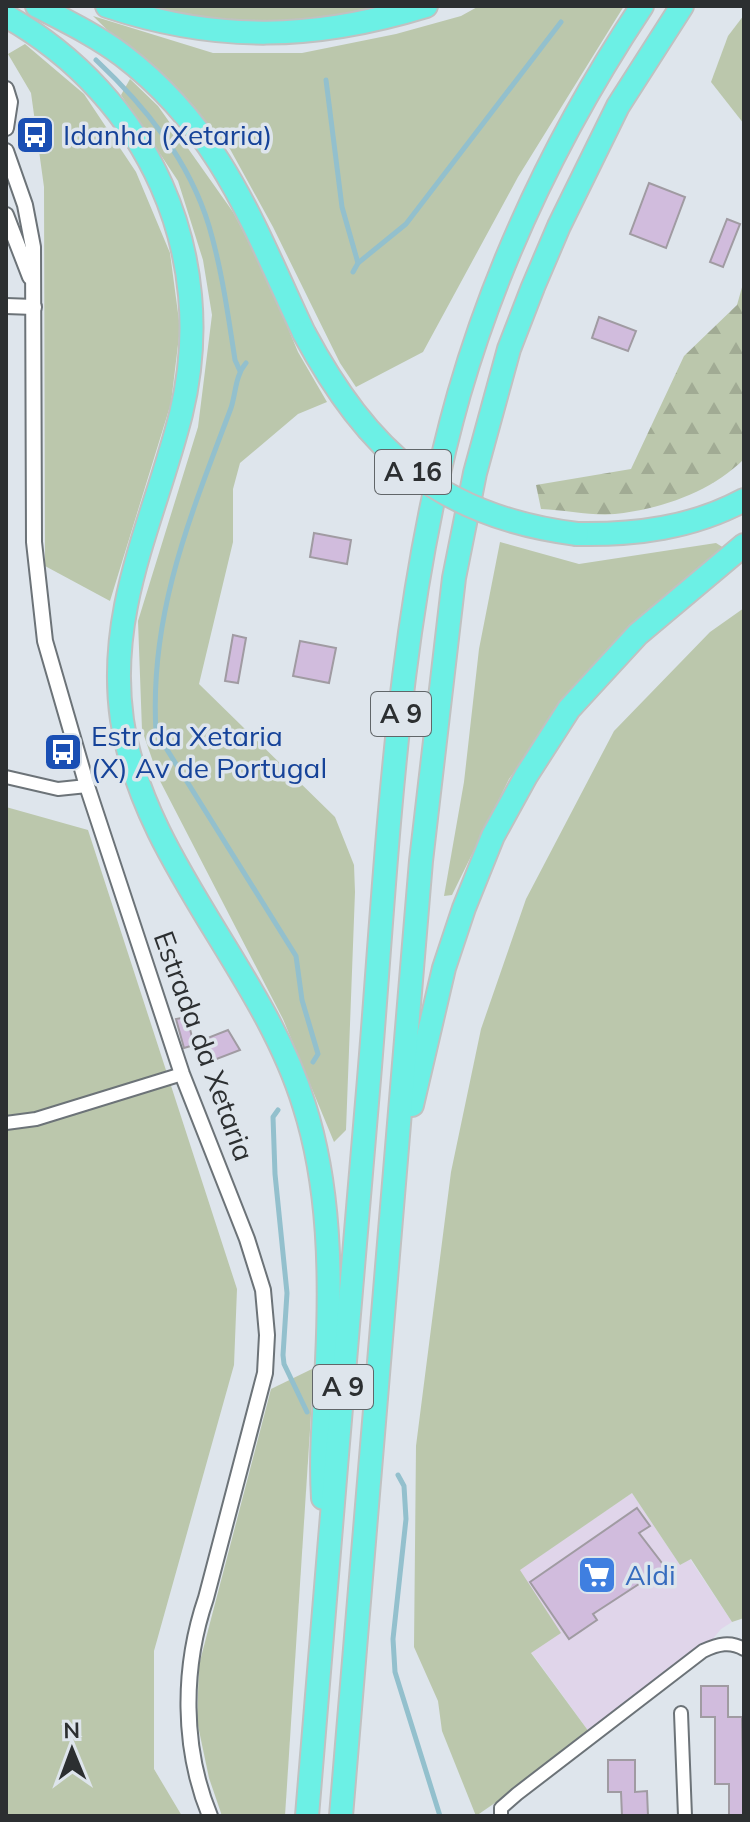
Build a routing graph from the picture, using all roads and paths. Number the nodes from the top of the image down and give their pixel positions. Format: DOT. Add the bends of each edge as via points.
graph roads {
  1 [pos="37,6"];
  2 [pos="107,6"];
  3 [pos="426,6"];
  4 [pos="642,6"];
  5 [pos="682,6"];
  6 [pos="6,16"];
  7 [pos="6,89"];
  8 [pos="6,128"];
  9 [pos="6,151"];
  10 [pos="6,215"];
  11 [pos="34,289"];
  12 [pos="6,306"];
  13 [pos="34,307"];
  14 [pos="744,500"];
  15 [pos="744,545"];
  16 [pos="6,777"];
  17 [pos="87,786"];
  18 [pos="182,1074"];
  19 [pos="6,1123"];
  20 [pos="396,1168"];
  21 [pos="328,1567"];
  22 [pos="744,1649"];
  23 [pos="681,1713"];
  24 [pos="210,1816"];
  25 [pos="307,1816"];
  26 [pos="341,1816"];
  27 [pos="501,1816"];
  28 [pos="685,1816"];
  1 -- 14 [label="highway, A 16, bridge" via="120,54 192,122 243,200 334,386 372,437 424,480 492,515 577,534 676,526"];
  2 -- 3 [label="highway" via="156,20 252,34 351,26"];
  4 -- 21 [label="highway, A 9" via="580,106 503,268 460,392 429,517 394,777"];
  5 -- 20 [label="highway, A 9" via="618,106 559,226 509,349 475,473 454,578 421,861"];
  6 -- 21 [label="highway" via="78,67 128,123 161,181 182,244 191,309 189,373 127,593 118,657 122,721 150,812 281,1049 313,1138 327,1259 320,1463"];
  7 -- 8 [label="street"];
  9 -- 11 [label="street, Estrada da Xetaria" via="25,205"];
  10 -- 11 [label="street, Estrada da Xetaria"];
  11 -- 13 [label="street, Estrada da Xetaria"];
  12 -- 13 [label="street"];
  13 -- 17 [label="street, Estrada da Xetaria" via="37,579 45,641"];
  15 -- 20 [label="highway" via="638,634 569,709 519,788 493,836 444,968"];
  16 -- 17 [label="street" via="58,789"];
  17 -- 18 [label="street, Estrada da Xetaria"];
  18 -- 19 [label="street" via="36,1119"];
  18 -- 24 [label="street, Estrada da Xetaria" via="251,1252 263,1290 267,1335 265,1373 196,1629 190,1675 193,1760"];
  20 -- 26 [label="highway, A 9"];
  21 -- 25 [label="highway, A 9"];
  22 -- 27 [label="street" via="717,1644 703,1651 517,1794 501,1808"];
  23 -- 28 [label="street"];
}
